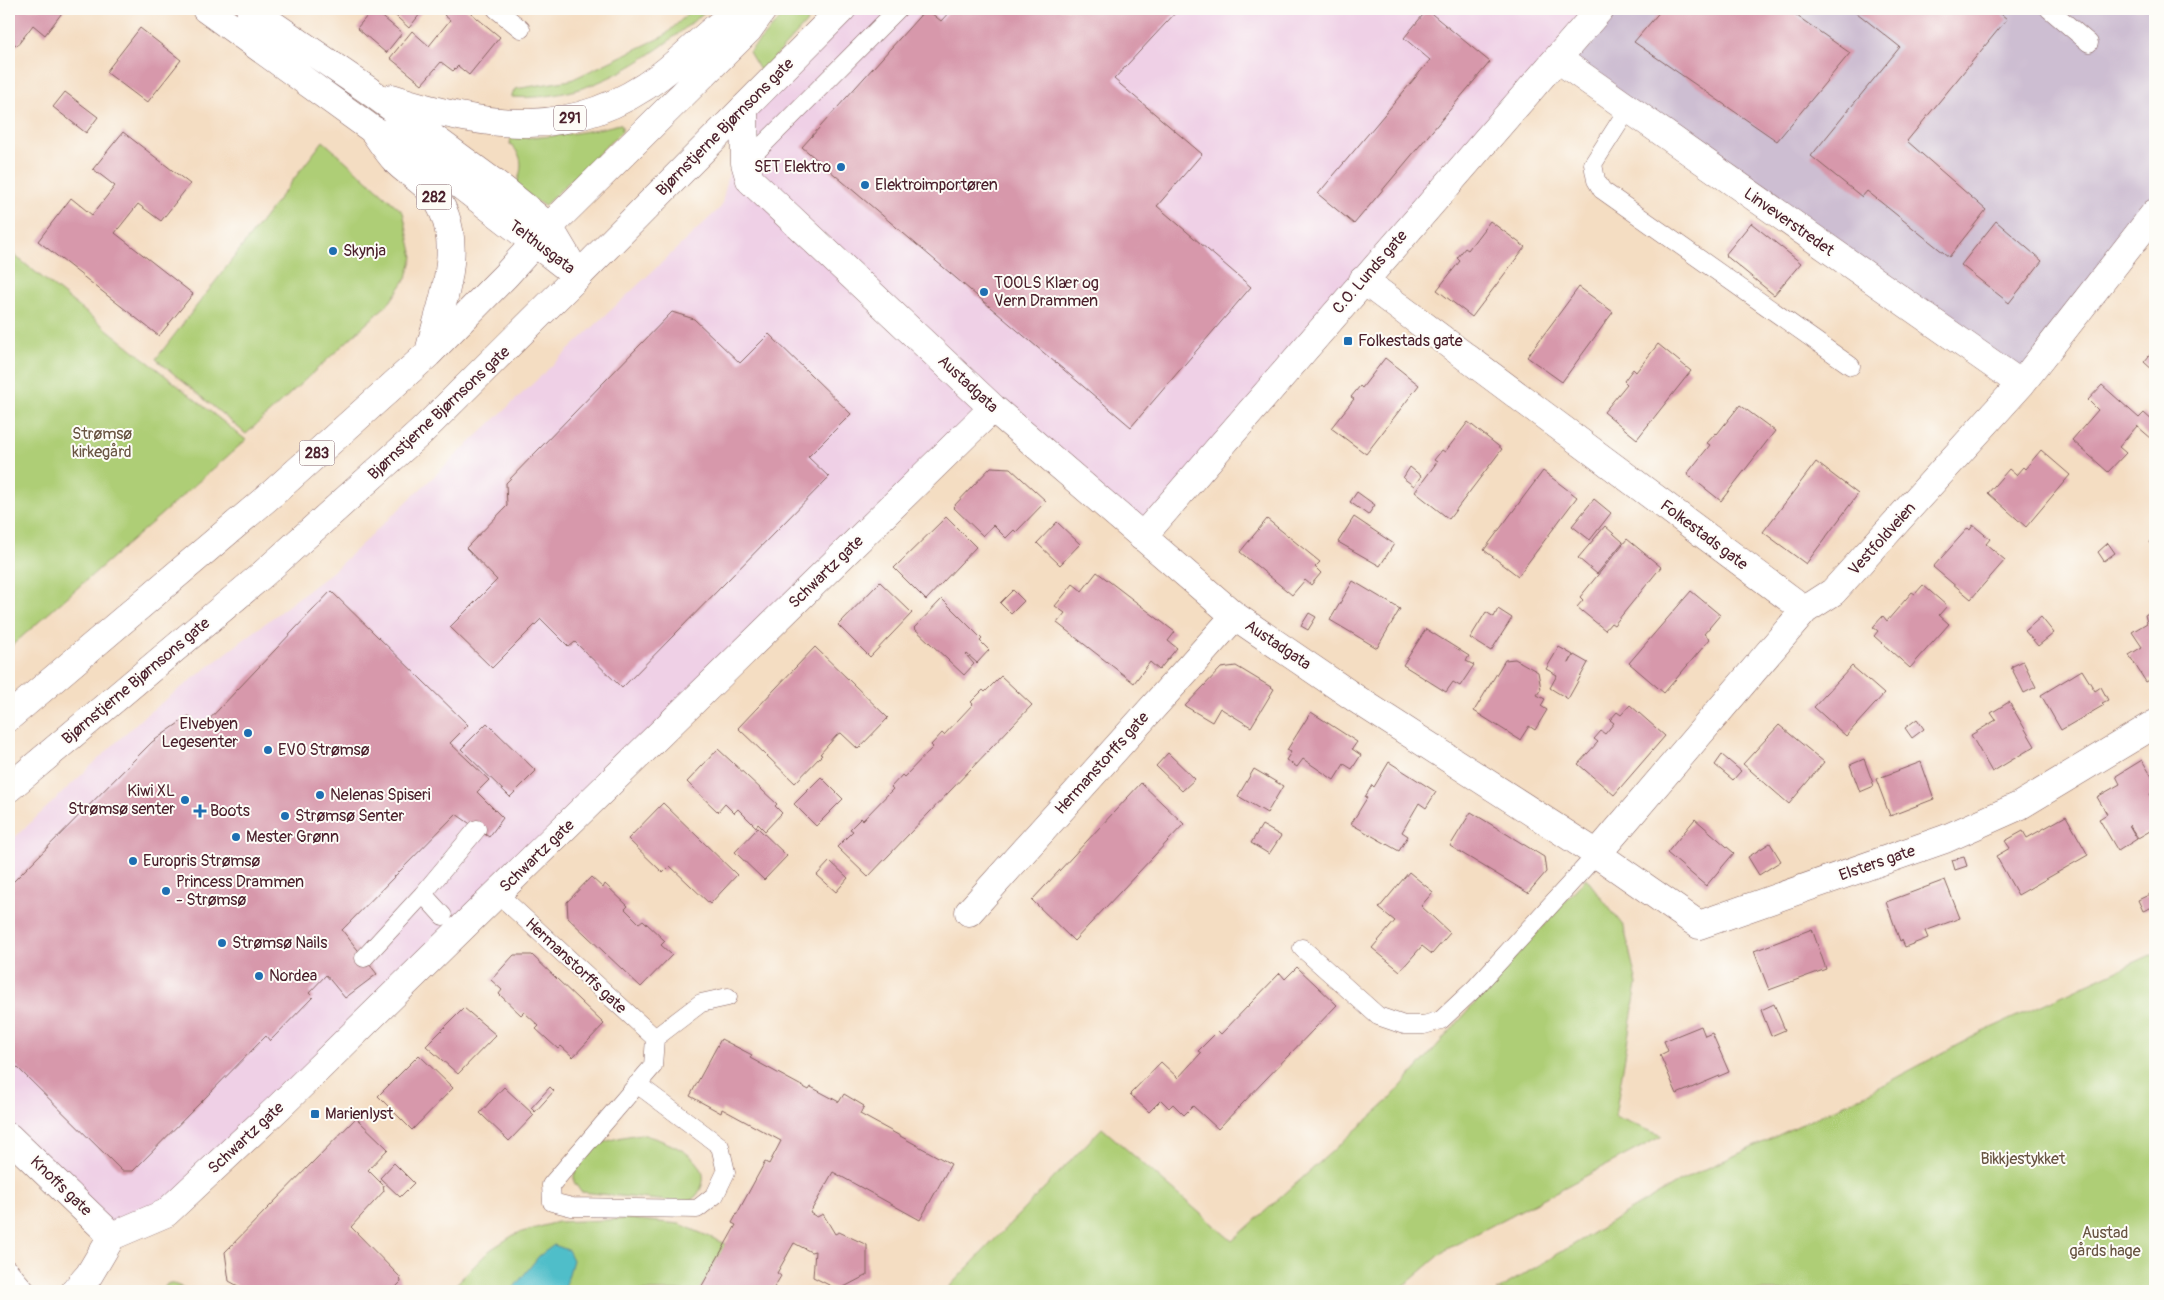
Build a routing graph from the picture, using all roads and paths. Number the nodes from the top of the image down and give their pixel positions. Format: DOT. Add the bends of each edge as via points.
graph roads {
  1 [pos="206,9"];
  2 [pos="250,9"];
  3 [pos="496,9"];
  4 [pos="743,9"];
  5 [pos="763,9"];
  6 [pos="842,9"];
  7 [pos="898,9"];
  8 [pos="1600,9"];
  9 [pos="2049,9"];
  10 [pos="521,29"];
  11 [pos="2089,43"];
  12 [pos="1558,59"];
  13 [pos="368,90"];
  14 [pos="744,108"];
  15 [pos="1628,109"];
  16 [pos="372,130"];
  17 [pos="745,163"];
  18 [pos="2155,213"];
  19 [pos="542,235"];
  20 [pos="578,276"];
  21 [pos="1363,280"];
  22 [pos="428,354"];
  23 [pos="1850,366"];
  24 [pos="2021,384"];
  25 [pos="993,408"];
  26 [pos="1142,537"];
  27 [pos="1805,610"];
  28 [pos="1235,616"];
  29 [pos="9,717"];
  30 [pos="2155,724"];
  31 [pos="9,788"];
  32 [pos="477,828"];
  33 [pos="1598,854"];
  34 [pos="423,894"];
  35 [pos="498,894"];
  36 [pos="969,912"];
  37 [pos="443,916"];
  38 [pos="1302,948"];
  39 [pos="364,958"];
  40 [pos="728,997"];
  41 [pos="655,1038"];
  42 [pos="637,1084"];
  43 [pos="9,1137"];
  44 [pos="112,1236"];
  45 [pos="9,1270"];
  46 [pos="28,1291"];
  47 [pos="75,1291"];
  1 -- 16 [label="main road, Telthusgata / 291"];
  2 -- 13 [label="main road, Telthusgata / 291"];
  3 -- 10 [label="lane"];
  4 -- 13 [label="main road, Telthusgata / 291" via="632,96 603,109 570,118 515,124 464,119"];
  5 -- 19 [label="main road" via="748,30"];
  6 -- 14 [label="main road, Bjørnstjerne Bjørnsons gate"];
  7 -- 17 [label="lane"];
  8 -- 12 [label="main road, C.O. Lunds gate"];
  9 -- 11 [label="lane"];
  12 -- 15 [label="main road, Linveverstredet"];
  12 -- 21 [label="main road, C.O. Lunds gate"];
  13 -- 19 [label="main road, Telthusgata / 291" via="504,190"];
  14 -- 17 [label="main road, Austadgata"];
  14 -- 20 [label="main road, Bjørnstjerne Bjørnsons gate"];
  15 -- 23 [label="lane" via="1593,164 1602,190"];
  15 -- 24 [label="main road, Linveverstredet"];
  16 -- 19 [label="main road, Telthusgata / 291" via="410,146"];
  16 -- 22 [label="main road, Telthusgata / 282" via="396,161 428,188 441,207 451,235 446,285"];
  17 -- 25 [label="main road, Austadgata" via="750,180"];
  18 -- 24 [label="main road, Vestfoldveien"];
  19 -- 20 [label="main road, Telthusgata / 291"];
  19 -- 22 [label="main road, 283"];
  20 -- 31 [label="main road, Bjørnstjerne Bjørnsons gate" via="422,432 262,575"];
  21 -- 26 [label="main road, C.O. Lunds gate"];
  21 -- 27 [label="main road, Folkestads gate"];
  22 -- 29 [label="main road, 283" via="274,492"];
  24 -- 27 [label="main road, Vestfoldveien" via="1833,592"];
  25 -- 26 [label="main road, Austadgata"];
  25 -- 35 [label="main road, Schwartz gate"];
  26 -- 28 [label="main road, Austadgata"];
  27 -- 33 [label="main road, Vestfoldveien"];
  28 -- 33 [label="main road, Austadgata" via="1358,700"];
  28 -- 36 [label="main road, Hermanstorffs gate"];
  30 -- 33 [label="main road, Elsters gate" via="2019,806 1945,839 1699,925"];
  32 -- 34 [label="lane"];
  33 -- 38 [label="lane" via="1475,988 1441,1020 1424,1025 1404,1024 1378,1016"];
  34 -- 37 [label="lane"];
  34 -- 39 [label="lane"];
  35 -- 41 [label="lane, Hermanstorffs gate"];
  35 -- 44 [label="main road, Schwartz gate" via="166,1213"];
  40 -- 41 [label="lane" via="700,1003"];
  41 -- 42 [label="lane" via="652,1066"];
  42 -- 42 [label="lane" via="720,1146 726,1172 715,1195 697,1209 572,1207 552,1202 552,1186"];
  43 -- 44 [label="main road, Knoffs gate"];
  44 -- 47 [label="main road" via="89,1275"];
  45 -- 46 [label="lane"];
}
